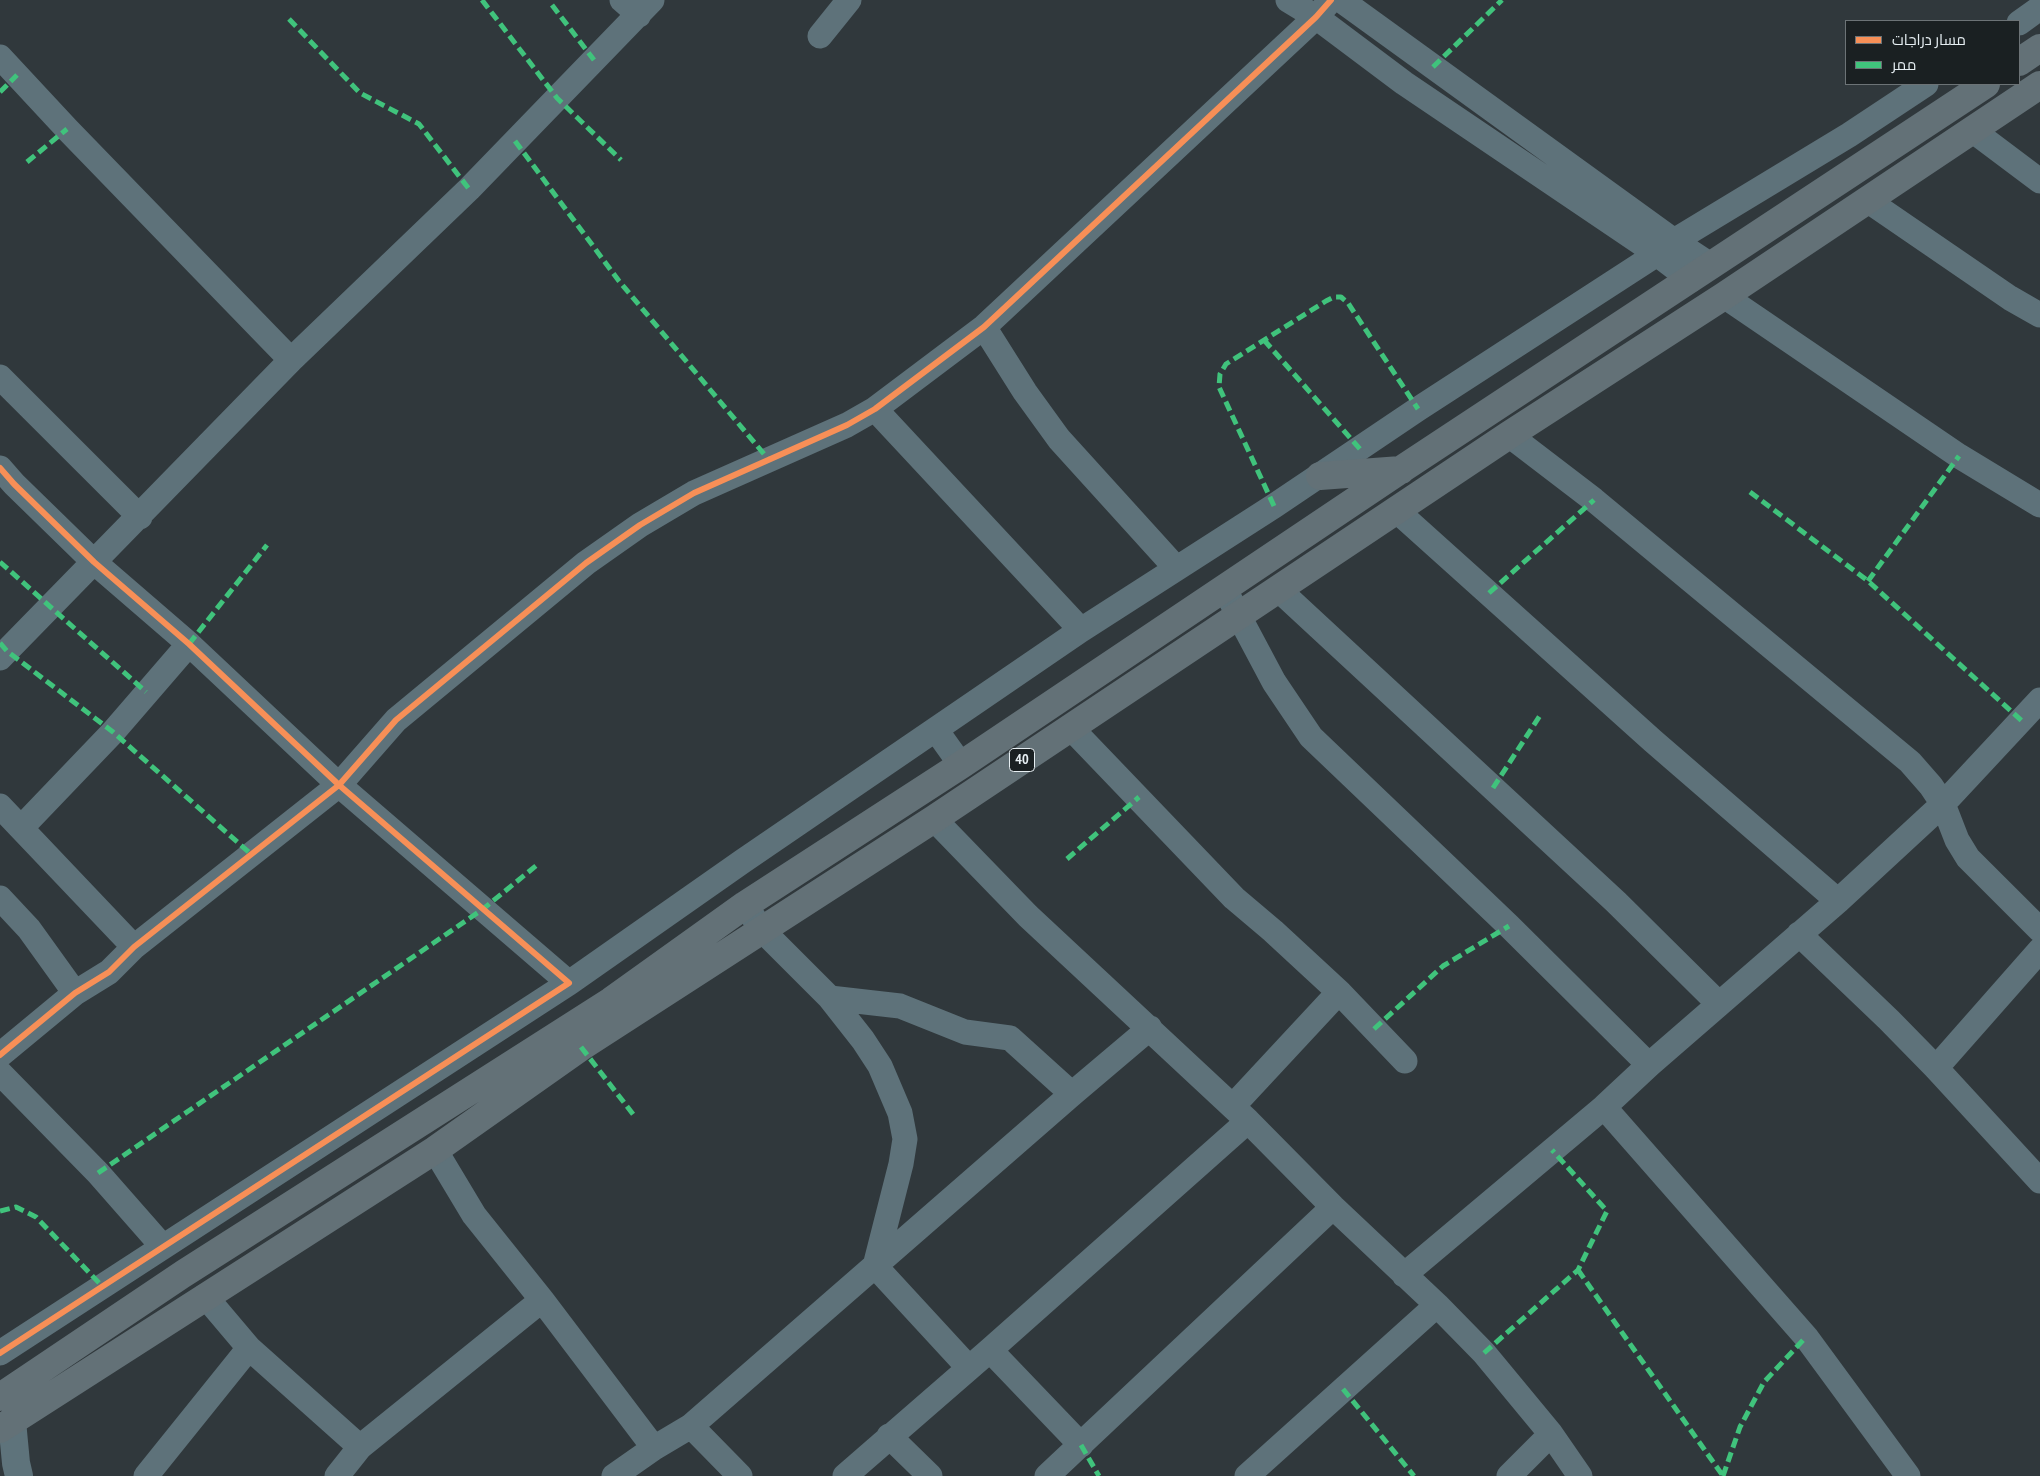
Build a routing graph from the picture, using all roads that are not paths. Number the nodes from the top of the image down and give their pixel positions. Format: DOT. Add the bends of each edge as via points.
graph roads {
  1 [pos="848,0"];
  2 [pos="1288,0"];
  3 [pos="1342,0"];
  4 [pos="638,5"];
  5 [pos="1324,8"];
  6 [pos="2040,8"];
  7 [pos="2020,21"];
  8 [pos="820,36"];
  9 [pos="2040,48"];
  10 [pos="0,57"];
  11 [pos="2020,61"];
  12 [pos="1924,85"];
  13 [pos="1984,85"];
  14 [pos="2040,85"];
  15 [pos="1972,130"];
  16 [pos="2040,182"];
  17 [pos="1867,200"];
  18 [pos="1666,247"];
  19 [pos="1701,273"];
  20 [pos="1724,296"];
  21 [pos="2040,315"];
  22 [pos="984,327"];
  23 [pos="291,360"];
  24 [pos="0,377"];
  25 [pos="875,409"];
  26 [pos="1509,435"];
  27 [pos="0,468"];
  28 [pos="1402,470"];
  29 [pos="1320,476"];
  30 [pos="2040,505"];
  31 [pos="1397,511"];
  32 [pos="140,517"];
  33 [pos="94,562"];
  34 [pos="1176,568"];
  35 [pos="1224,588"];
  36 [pos="1278,588"];
  37 [pos="1239,616"];
  38 [pos="1081,630"];
  39 [pos="189,644"];
  40 [pos="0,658"];
  41 [pos="2040,700"];
  42 [pos="1070,727"];
  43 [pos="936,730"];
  44 [pos="961,765"];
  45 [pos="339,785"];
  46 [pos="1943,804"];
  47 [pos="0,806"];
  48 [pos="934,819"];
  49 [pos="22,827"];
  50 [pos="0,898"];
  51 [pos="1838,901"];
  52 [pos="745,905"];
  53 [pos="762,930"];
  54 [pos="2040,930"];
  55 [pos="1799,934"];
  56 [pos="134,947"];
  57 [pos="2040,950"];
  58 [pos="569,983"];
  59 [pos="1339,992"];
  60 [pos="75,993"];
  61 [pos="830,998"];
  62 [pos="1719,1004"];
  63 [pos="1150,1028"];
  64 [pos="0,1055"];
  65 [pos="1405,1061"];
  66 [pos="1649,1065"];
  67 [pos="1936,1068"];
  68 [pos="0,1073"];
  69 [pos="1072,1094"];
  70 [pos="1604,1107"];
  71 [pos="1240,1113"];
  72 [pos="435,1150"];
  73 [pos="2040,1181"];
  74 [pos="1333,1207"];
  75 [pos="163,1247"];
  76 [pos="875,1266"];
  77 [pos="1404,1275"];
  78 [pos="205,1296"];
  79 [pos="542,1300"];
  80 [pos="1437,1305"];
  81 [pos="249,1348"];
  82 [pos="990,1350"];
  83 [pos="0,1353"];
  84 [pos="969,1368"];
  85 [pos="4,1416"];
  86 [pos="690,1426"];
  87 [pos="1551,1434"];
  88 [pos="889,1436"];
  89 [pos="1081,1445"];
  90 [pos="360,1447"];
  91 [pos="654,1448"];
  92 [pos="622,1474"];
  93 [pos="20,1476"];
  94 [pos="146,1476"];
  95 [pos="337,1476"];
  96 [pos="740,1476"];
  97 [pos="845,1476"];
  98 [pos="930,1476"];
  99 [pos="1047,1476"];
  100 [pos="1247,1476"];
  101 [pos="1509,1476"];
  102 [pos="1580,1476"];
  103 [pos="1908,1476"];
  1 -- 8 [label="street"];
  2 -- 5 [label="street"];
  3 -- 18 [label="street"];
  4 -- 23 [label="street" via="469,189"];
  5 -- 18 [label="street" via="1404,83"];
  5 -- 22 [label="street"];
  6 -- 7 [label="street"];
  9 -- 11 [label="highway"];
  10 -- 23 [label="street"];
  12 -- 18 [label="street"];
  13 -- 19 [label="highway, 40"];
  14 -- 15 [label="highway, 40"];
  15 -- 16 [label="street"];
  15 -- 17 [label="highway, 40"];
  17 -- 20 [label="highway, 40"];
  17 -- 21 [label="street"];
  18 -- 19 [label="street"];
  18 -- 29 [label="street"];
  19 -- 28 [label="highway, 40"];
  20 -- 26 [label="highway, 40"];
  20 -- 30 [label="street" via="1959,456"];
  22 -- 25 [label="street"];
  22 -- 34 [label="street" via="1059,439"];
  23 -- 32 [label="street"];
  24 -- 32 [label="street"];
  25 -- 38 [label="street"];
  25 -- 45 [label="street" via="847,425 694,493 593,557 396,720"];
  26 -- 31 [label="highway, 40"];
  26 -- 46 [label="street" via="1594,500 1893,746"];
  27 -- 33 [label="street"];
  28 -- 29 [label="highway"];
  28 -- 35 [label="highway, 40"];
  29 -- 34 [label="street"];
  31 -- 36 [label="highway, 40"];
  31 -- 51 [label="street" via="1653,741"];
  32 -- 33 [label="street"];
  33 -- 39 [label="street"];
  33 -- 40 [label="street"];
  34 -- 38 [label="street"];
  35 -- 37 [label="street"];
  35 -- 44 [label="highway, 40"];
  36 -- 37 [label="highway, 40"];
  36 -- 62 [label="street" via="1616,902"];
  37 -- 42 [label="highway, 40"];
  37 -- 66 [label="street" via="1274,682 1311,737"];
  38 -- 43 [label="street"];
  39 -- 45 [label="street"];
  39 -- 49 [label="street" via="113,732"];
  41 -- 46 [label="street"];
  42 -- 48 [label="highway, 40"];
  42 -- 59 [label="street" via="1234,898"];
  43 -- 44 [label="street"];
  43 -- 58 [label="street"];
  44 -- 52 [label="highway, 40"];
  45 -- 56 [label="street"];
  45 -- 58 [label="street"];
  46 -- 51 [label="street"];
  46 -- 54 [label="street" via="1968,858"];
  47 -- 49 [label="street"];
  48 -- 53 [label="highway, 40"];
  48 -- 63 [label="street" via="1028,916"];
  49 -- 56 [label="street"];
  50 -- 60 [label="street" via="29,929"];
  51 -- 55 [label="street"];
  52 -- 53 [label="street"];
  52 -- 85 [label="highway, 40" via="611,1001 183,1274"];
  53 -- 61 [label="street"];
  53 -- 72 [label="highway, 40" via="580,1047"];
  55 -- 62 [label="street"];
  55 -- 67 [label="street"];
  56 -- 60 [label="street" via="109,972"];
  57 -- 67 [label="street"];
  58 -- 75 [label="street"];
  59 -- 65 [label="street"];
  59 -- 71 [label="street"];
  60 -- 64 [label="street"];
  61 -- 69 [label="street" via="900,1006 965,1032 1010,1038"];
  61 -- 76 [label="street" via="880,1066 900,1112 905,1139"];
  62 -- 66 [label="street"];
  63 -- 69 [label="street"];
  63 -- 71 [label="street"];
  66 -- 70 [label="street"];
  67 -- 73 [label="street"];
  68 -- 75 [label="street" via="98,1173"];
  69 -- 76 [label="street"];
  70 -- 77 [label="street"];
  70 -- 103 [label="street" via="1806,1337"];
  71 -- 74 [label="street"];
  71 -- 82 [label="street"];
  72 -- 78 [label="highway, 40"];
  72 -- 79 [label="street" via="474,1215"];
  74 -- 77 [label="street"];
  74 -- 89 [label="street"];
  75 -- 83 [label="street"];
  76 -- 84 [label="street"];
  76 -- 86 [label="street"];
  77 -- 80 [label="street"];
  78 -- 81 [label="street"];
  78 -- 85 [label="highway, 40"];
  79 -- 90 [label="street"];
  79 -- 91 [label="street"];
  80 -- 87 [label="street" via="1484,1353"];
  80 -- 100 [label="street"];
  81 -- 90 [label="street"];
  81 -- 94 [label="street"];
  82 -- 84 [label="street"];
  82 -- 89 [label="street"];
  84 -- 88 [label="street"];
  85 -- 93 [label="main road"];
  86 -- 91 [label="street"];
  86 -- 96 [label="street"];
  87 -- 101 [label="street"];
  87 -- 102 [label="street"];
  88 -- 97 [label="street"];
  88 -- 98 [label="street"];
  89 -- 99 [label="street"];
  90 -- 95 [label="street"];
  91 -- 92 [label="street"];
}
